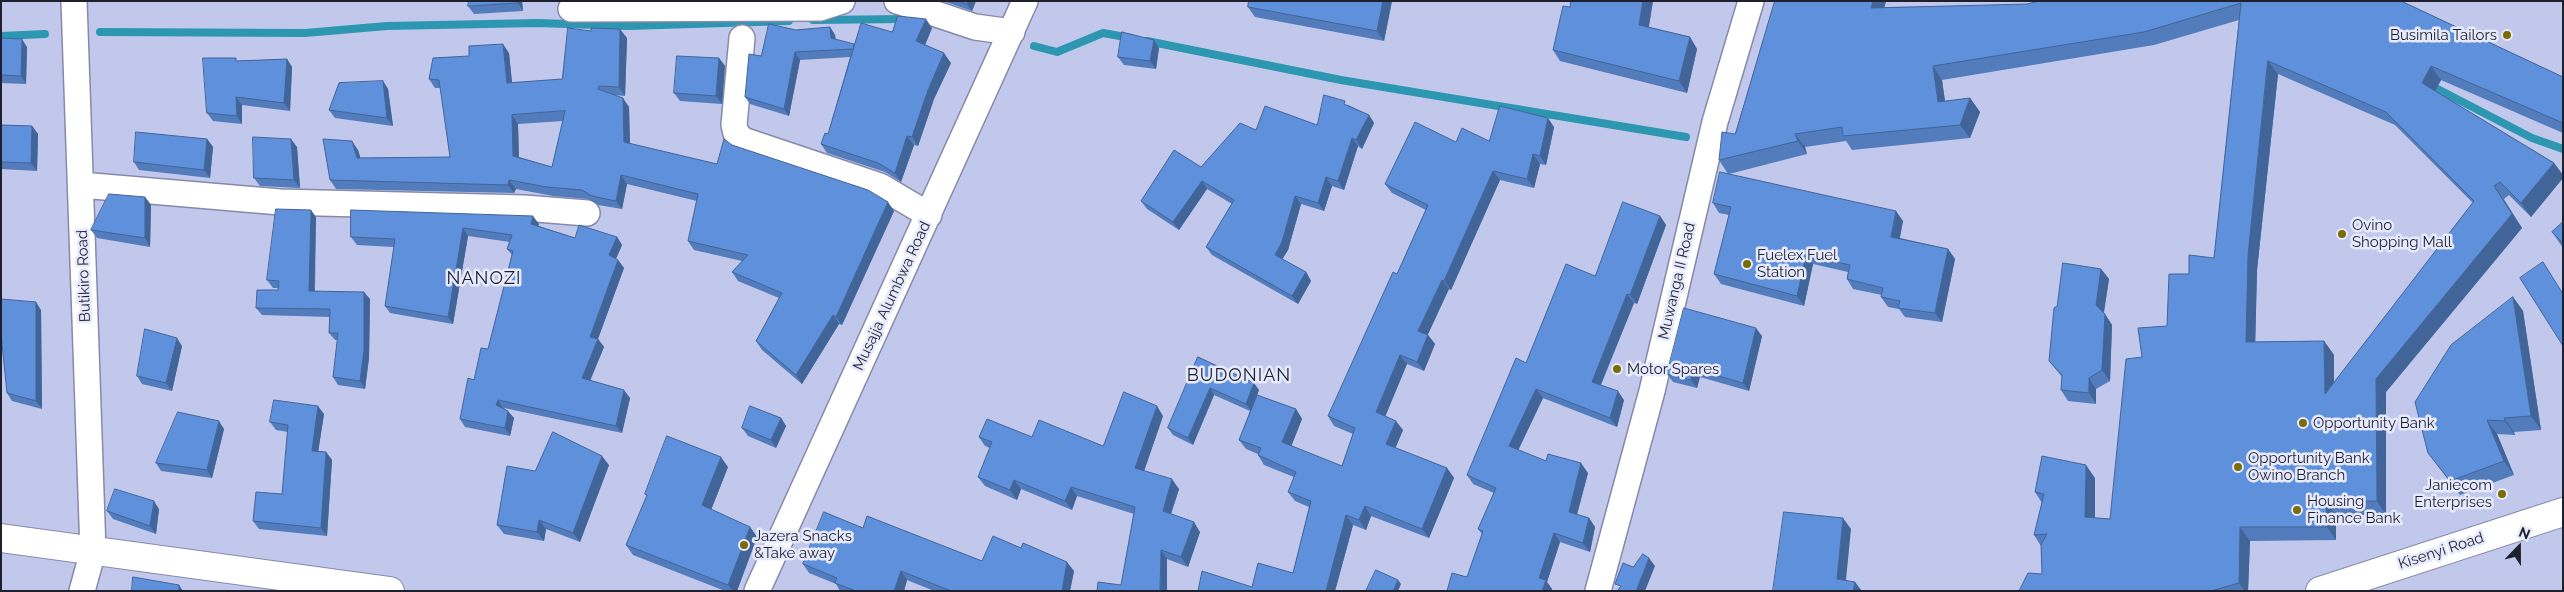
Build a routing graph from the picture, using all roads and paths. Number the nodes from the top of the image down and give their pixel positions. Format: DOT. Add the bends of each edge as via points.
graph roads {
  1 [pos="74,1"];
  2 [pos="842,1"];
  3 [pos="897,1"];
  4 [pos="1025,1"];
  5 [pos="1751,1"];
  6 [pos="571,9"];
  7 [pos="1012,32"];
  8 [pos="742,38"];
  9 [pos="81,185"];
  10 [pos="587,213"];
  11 [pos="929,215"];
  12 [pos="2563,512"];
  13 [pos="1,538"];
  14 [pos="93,551"];
  15 [pos="82,591"];
  16 [pos="390,591"];
  17 [pos="757,591"];
  18 [pos="1598,591"];
  19 [pos="2320,591"];
  1 -- 9 [label="street, Butikiro Road"];
  2 -- 6 [label="street" via="820,8"];
  3 -- 7 [label="street" via="975,27"];
  4 -- 7 [label="street, Musajja Alumbwa Road"];
  5 -- 18 [label="street, Muwanga II Road" via="1715,122 1652,391"];
  7 -- 11 [label="street, Musajja Alumbwa Road"];
  8 -- 11 [label="street" via="734,125 742,140 880,186"];
  9 -- 10 [label="street" via="280,202 524,208"];
  9 -- 14 [label="street, Butikiro Road"];
  11 -- 17 [label="street, Musajja Alumbwa Road"];
  12 -- 19 [label="main road, Kisenyi Road"];
  13 -- 14 [label="main road"];
  14 -- 15 [label="street, Butikiro Road"];
  14 -- 16 [label="main road"];
}
